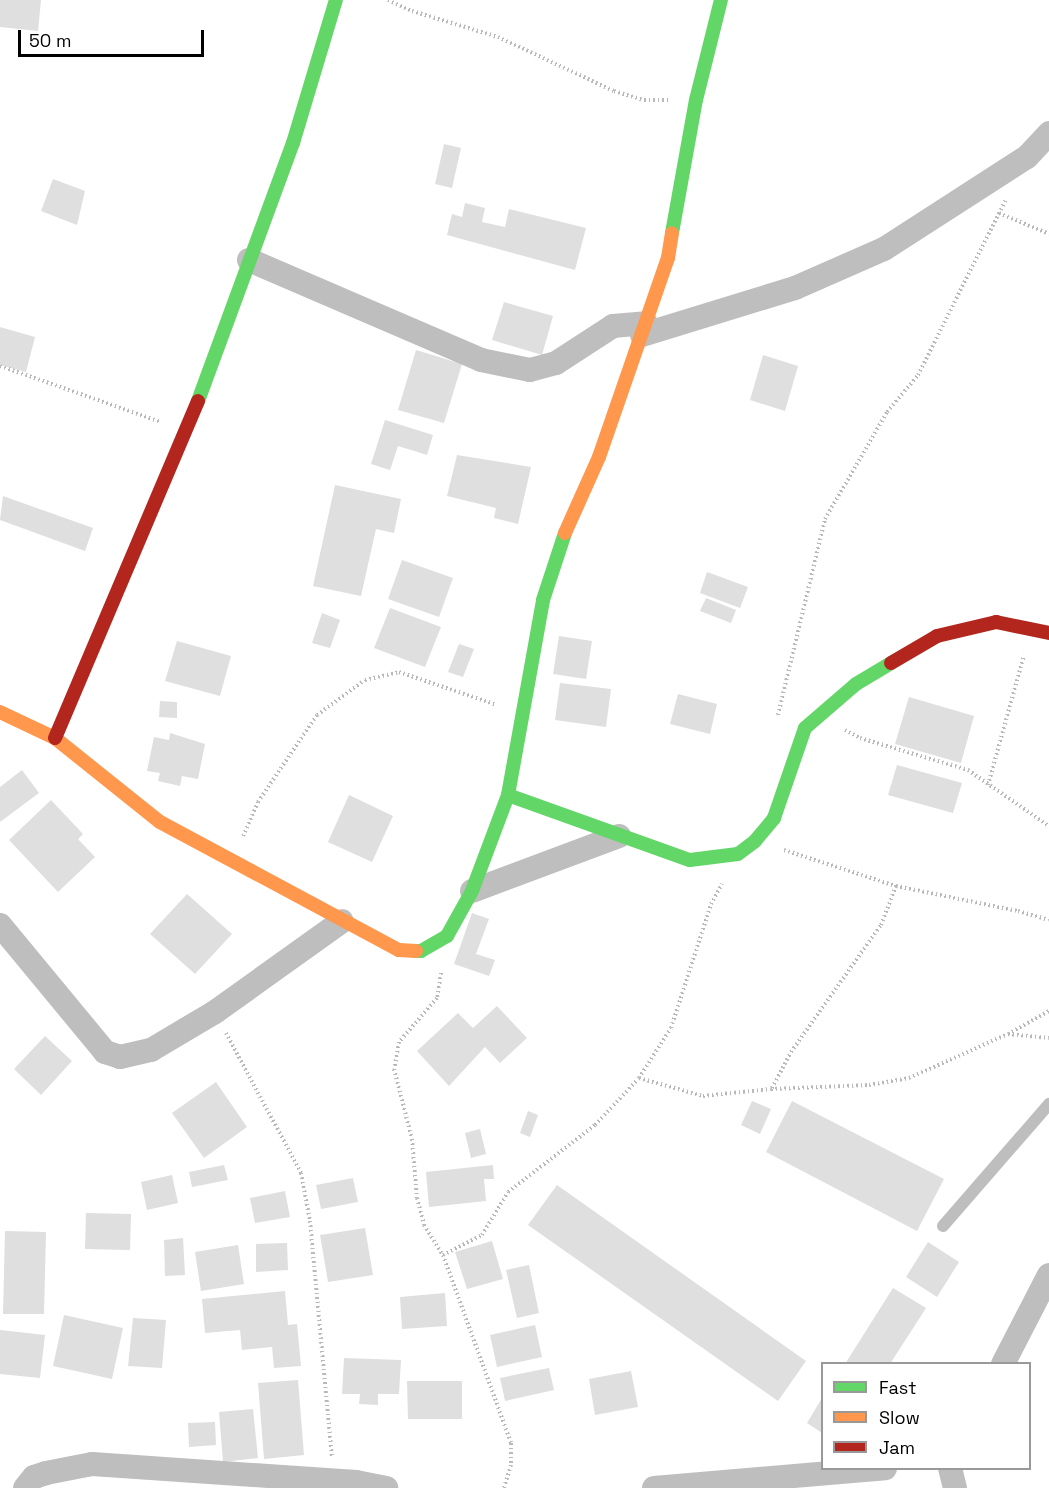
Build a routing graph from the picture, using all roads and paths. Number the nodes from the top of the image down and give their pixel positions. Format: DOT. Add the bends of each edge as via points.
graph roads {
  1 [pos="336,0"];
  2 [pos="388,0"];
  3 [pos="722,0"];
  4 [pos="696,100"];
  5 [pos="1049,133"];
  6 [pos="1008,195"];
  7 [pos="999,213"];
  8 [pos="1049,234"];
  9 [pos="249,260"];
  10 [pos="644,329"];
  11 [pos="0,366"];
  12 [pos="187,432"];
  13 [pos="1030,628"];
  14 [pos="1049,633"];
  15 [pos="0,712"];
  16 [pos="522,714"];
  17 [pos="821,717"];
  18 [pos="777,718"];
  19 [pos="55,738"];
  20 [pos="988,785"];
  21 [pos="508,795"];
  22 [pos="1049,826"];
  23 [pos="619,836"];
  24 [pos="755,841"];
  25 [pos="738,854"];
  26 [pos="232,859"];
  27 [pos="896,886"];
  28 [pos="472,891"];
  29 [pos="1049,920"];
  30 [pos="342,921"];
  31 [pos="0,925"];
  32 [pos="447,936"];
  33 [pos="1049,1011"];
  34 [pos="215,1012"];
  35 [pos="1008,1034"];
  36 [pos="1049,1038"];
  37 [pos="639,1078"];
  38 [pos="771,1089"];
  39 [pos="1049,1104"];
  40 [pos="943,1226"];
  41 [pos="443,1255"];
  42 [pos="1049,1275"];
  43 [pos="1005,1362"];
  44 [pos="862,1470"];
  45 [pos="950,1470"];
  46 [pos="197,1480"];
  47 [pos="333,1482"];
  48 [pos="25,1488"];
  49 [pos="386,1488"];
  50 [pos="504,1488"];
  51 [pos="654,1488"];
  52 [pos="955,1488"];
  1 -- 9 [label="street" via="293,143"];
  2 -- 4 [label="path" via="498,37 614,91 644,100"];
  3 -- 4 [label="street"];
  4 -- 10 [label="street" via="668,258"];
  5 -- 10 [label="street" via="1027,157 884,249 795,288"];
  6 -- 7 [label="path"];
  7 -- 8 [label="path"];
  7 -- 18 [label="path" via="918,375 887,412 825,519"];
  9 -- 10 [label="street" via="481,360 530,370 556,363 613,326"];
  9 -- 12 [label="street"];
  10 -- 16 [label="street" via="599,457 561,542 543,600"];
  11 -- 12 [label="path"];
  12 -- 19 [label="street"];
  13 -- 14 [label="street"];
  13 -- 17 [label="street" via="996,622 937,636 856,684"];
  13 -- 20 [label="path"];
  15 -- 19 [label="street"];
  16 -- 21 [label="street"];
  16 -- 26 [label="path" via="399,672 365,680 317,715 258,802"];
  17 -- 20 [label="path" via="860,738 968,770"];
  17 -- 24 [label="street" via="805,728 774,818"];
  19 -- 26 [label="street" via="160,822"];
  20 -- 22 [label="path"];
  21 -- 23 [label="street"];
  21 -- 28 [label="street"];
  23 -- 25 [label="street" via="690,860"];
  23 -- 28 [label="street"];
  24 -- 25 [label="street"];
  24 -- 27 [label="path"];
  25 -- 37 [label="path" via="711,904 671,1028"];
  26 -- 30 [label="street"];
  27 -- 29 [label="path"];
  27 -- 38 [label="path" via="881,925 791,1052"];
  28 -- 32 [label="street"];
  30 -- 32 [label="street" via="399,950 421,951"];
  30 -- 34 [label="street"];
  31 -- 34 [label="street" via="105,1052 120,1058 152,1050"];
  32 -- 41 [label="path" via="437,998 399,1042 394,1069 412,1139 417,1198 424,1225"];
  33 -- 35 [label="path"];
  34 -- 47 [label="path" via="301,1173 310,1221"];
  35 -- 36 [label="path"];
  35 -- 38 [label="path" via="909,1078 869,1085"];
  37 -- 38 [label="path" via="703,1096"];
  37 -- 41 [label="path" via="595,1125 508,1192 482,1235"];
  39 -- 40 [label="lane"];
  41 -- 50 [label="path" via="511,1443 511,1465"];
  42 -- 43 [label="street"];
  44 -- 51 [label="street"];
  45 -- 52 [label="street"];
  46 -- 47 [label="street"];
  46 -- 48 [label="street" via="92,1464 34,1477"];
  47 -- 49 [label="street"];
}
